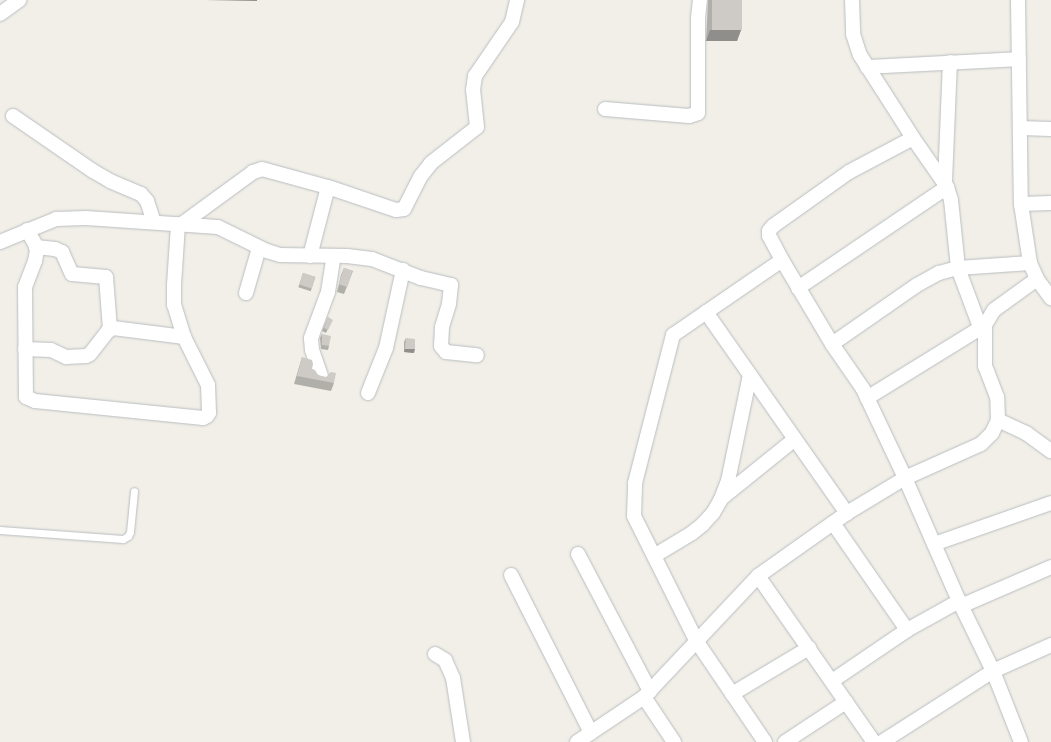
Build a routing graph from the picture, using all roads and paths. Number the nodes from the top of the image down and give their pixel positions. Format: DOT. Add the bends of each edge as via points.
graph roads {
  1 [pos="19,0"];
  2 [pos="517,0"];
  3 [pos="700,0"];
  4 [pos="852,0"];
  5 [pos="1018,0"];
  6 [pos="0,14"];
  7 [pos="1019,59"];
  8 [pos="950,62"];
  9 [pos="867,67"];
  10 [pos="605,109"];
  11 [pos="13,116"];
  12 [pos="1020,128"];
  13 [pos="1051,130"];
  14 [pos="914,138"];
  15 [pos="946,184"];
  16 [pos="328,187"];
  17 [pos="1051,203"];
  18 [pos="1021,204"];
  19 [pos="154,222"];
  20 [pos="180,224"];
  21 [pos="27,230"];
  22 [pos="0,242"];
  23 [pos="36,247"];
  24 [pos="260,248"];
  25 [pos="310,256"];
  26 [pos="334,256"];
  27 [pos="782,260"];
  28 [pos="1030,263"];
  29 [pos="958,268"];
  30 [pos="403,270"];
  31 [pos="1037,279"];
  32 [pos="798,288"];
  33 [pos="246,293"];
  34 [pos="1051,298"];
  35 [pos="706,312"];
  36 [pos="982,326"];
  37 [pos="110,329"];
  38 [pos="184,337"];
  39 [pos="832,344"];
  40 [pos="25,349"];
  41 [pos="477,354"];
  42 [pos="750,375"];
  43 [pos="321,376"];
  44 [pos="368,393"];
  45 [pos="867,398"];
  46 [pos="998,420"];
  47 [pos="795,439"];
  48 [pos="1051,451"];
  49 [pos="905,478"];
  50 [pos="134,491"];
  51 [pos="721,498"];
  52 [pos="1051,503"];
  53 [pos="847,513"];
  54 [pos="833,522"];
  55 [pos="0,530"];
  56 [pos="934,544"];
  57 [pos="578,554"];
  58 [pos="654,556"];
  59 [pos="1051,567"];
  60 [pos="511,575"];
  61 [pos="758,576"];
  62 [pos="960,604"];
  63 [pos="907,630"];
  64 [pos="697,642"];
  65 [pos="1051,645"];
  66 [pos="809,648"];
  67 [pos="435,654"];
  68 [pos="993,671"];
  69 [pos="832,681"];
  70 [pos="647,694"];
  71 [pos="732,694"];
  72 [pos="846,702"];
  73 [pos="585,739"];
  74 [pos="463,742"];
  75 [pos="674,742"];
  76 [pos="765,742"];
  77 [pos="785,742"];
  78 [pos="874,742"];
  79 [pos="882,742"];
  80 [pos="1021,742"];
  1 -- 6 [label="street"];
  2 -- 16 [label="street" via="512,22 475,76 473,90 477,127 431,163 421,176 404,209 396,210"];
  3 -- 10 [label="street" via="698,113 689,116"];
  4 -- 9 [label="street" via="853,34"];
  5 -- 7 [label="street"];
  7 -- 8 [label="street"];
  7 -- 12 [label="street"];
  8 -- 9 [label="street"];
  8 -- 15 [label="street"];
  9 -- 14 [label="street"];
  11 -- 19 [label="street" via="93,171 141,194 147,201"];
  12 -- 13 [label="street"];
  12 -- 18 [label="street"];
  14 -- 15 [label="street"];
  14 -- 27 [label="street" via="849,172 773,226 769,236"];
  15 -- 29 [label="street" via="951,200"];
  15 -- 32 [label="street"];
  16 -- 20 [label="street" via="258,170"];
  16 -- 25 [label="street"];
  17 -- 18 [label="street"];
  18 -- 28 [label="street"];
  19 -- 20 [label="street"];
  19 -- 21 [label="street" via="68,217"];
  20 -- 24 [label="street" via="218,227"];
  20 -- 38 [label="street" via="173,295"];
  21 -- 22 [label="street"];
  21 -- 23 [label="street"];
  23 -- 37 [label="street" via="62,252 72,274 106,277"];
  23 -- 40 [label="street" via="35,261 25,283"];
  24 -- 25 [label="street" via="280,255"];
  24 -- 33 [label="street"];
  25 -- 26 [label="street"];
  26 -- 30 [label="street" via="372,259"];
  26 -- 43 [label="street" via="328,292 311,338 312,350"];
  27 -- 32 [label="street"];
  27 -- 35 [label="street"];
  28 -- 29 [label="street"];
  28 -- 31 [label="street"];
  29 -- 36 [label="street"];
  29 -- 39 [label="street" via="939,273 922,282"];
  30 -- 41 [label="street" via="421,278 451,284 450,304 442,327 442,346 446,352"];
  30 -- 44 [label="street" via="386,348"];
  31 -- 34 [label="street"];
  31 -- 36 [label="street" via="994,310"];
  32 -- 39 [label="street"];
  35 -- 42 [label="street"];
  35 -- 58 [label="street" via="673,335 635,483 634,516"];
  36 -- 45 [label="street"];
  36 -- 46 [label="street" via="985,366 997,397"];
  37 -- 38 [label="street"];
  37 -- 40 [label="street" via="86,356 66,358 51,350"];
  38 -- 40 [label="street" via="208,385 209,413 205,418 30,400 25,395"];
  39 -- 45 [label="street"];
  42 -- 47 [label="street"];
  42 -- 51 [label="street" via="728,481"];
  45 -- 49 [label="street"];
  46 -- 48 [label="street" via="1026,433"];
  46 -- 49 [label="street" via="992,433 981,444"];
  47 -- 51 [label="street"];
  47 -- 53 [label="street"];
  49 -- 53 [label="street"];
  49 -- 56 [label="street"];
  50 -- 55 [label="lane" via="130,532 123,539"];
  51 -- 58 [label="street" via="703,524"];
  52 -- 56 [label="street"];
  53 -- 54 [label="street"];
  54 -- 61 [label="street"];
  54 -- 63 [label="street"];
  56 -- 62 [label="street"];
  57 -- 70 [label="street"];
  58 -- 64 [label="street"];
  59 -- 62 [label="street"];
  60 -- 73 [label="street"];
  61 -- 64 [label="street"];
  61 -- 66 [label="street"];
  62 -- 63 [label="street"];
  62 -- 68 [label="street"];
  63 -- 69 [label="street"];
  64 -- 70 [label="street"];
  64 -- 71 [label="street"];
  65 -- 68 [label="street"];
  66 -- 69 [label="street"];
  66 -- 71 [label="street"];
  67 -- 74 [label="street" via="445,660 453,678"];
  68 -- 79 [label="street"];
  68 -- 80 [label="street"];
  69 -- 72 [label="street"];
  70 -- 73 [label="street"];
  70 -- 75 [label="street"];
  71 -- 76 [label="street"];
  72 -- 77 [label="street"];
  72 -- 78 [label="street"];
}
